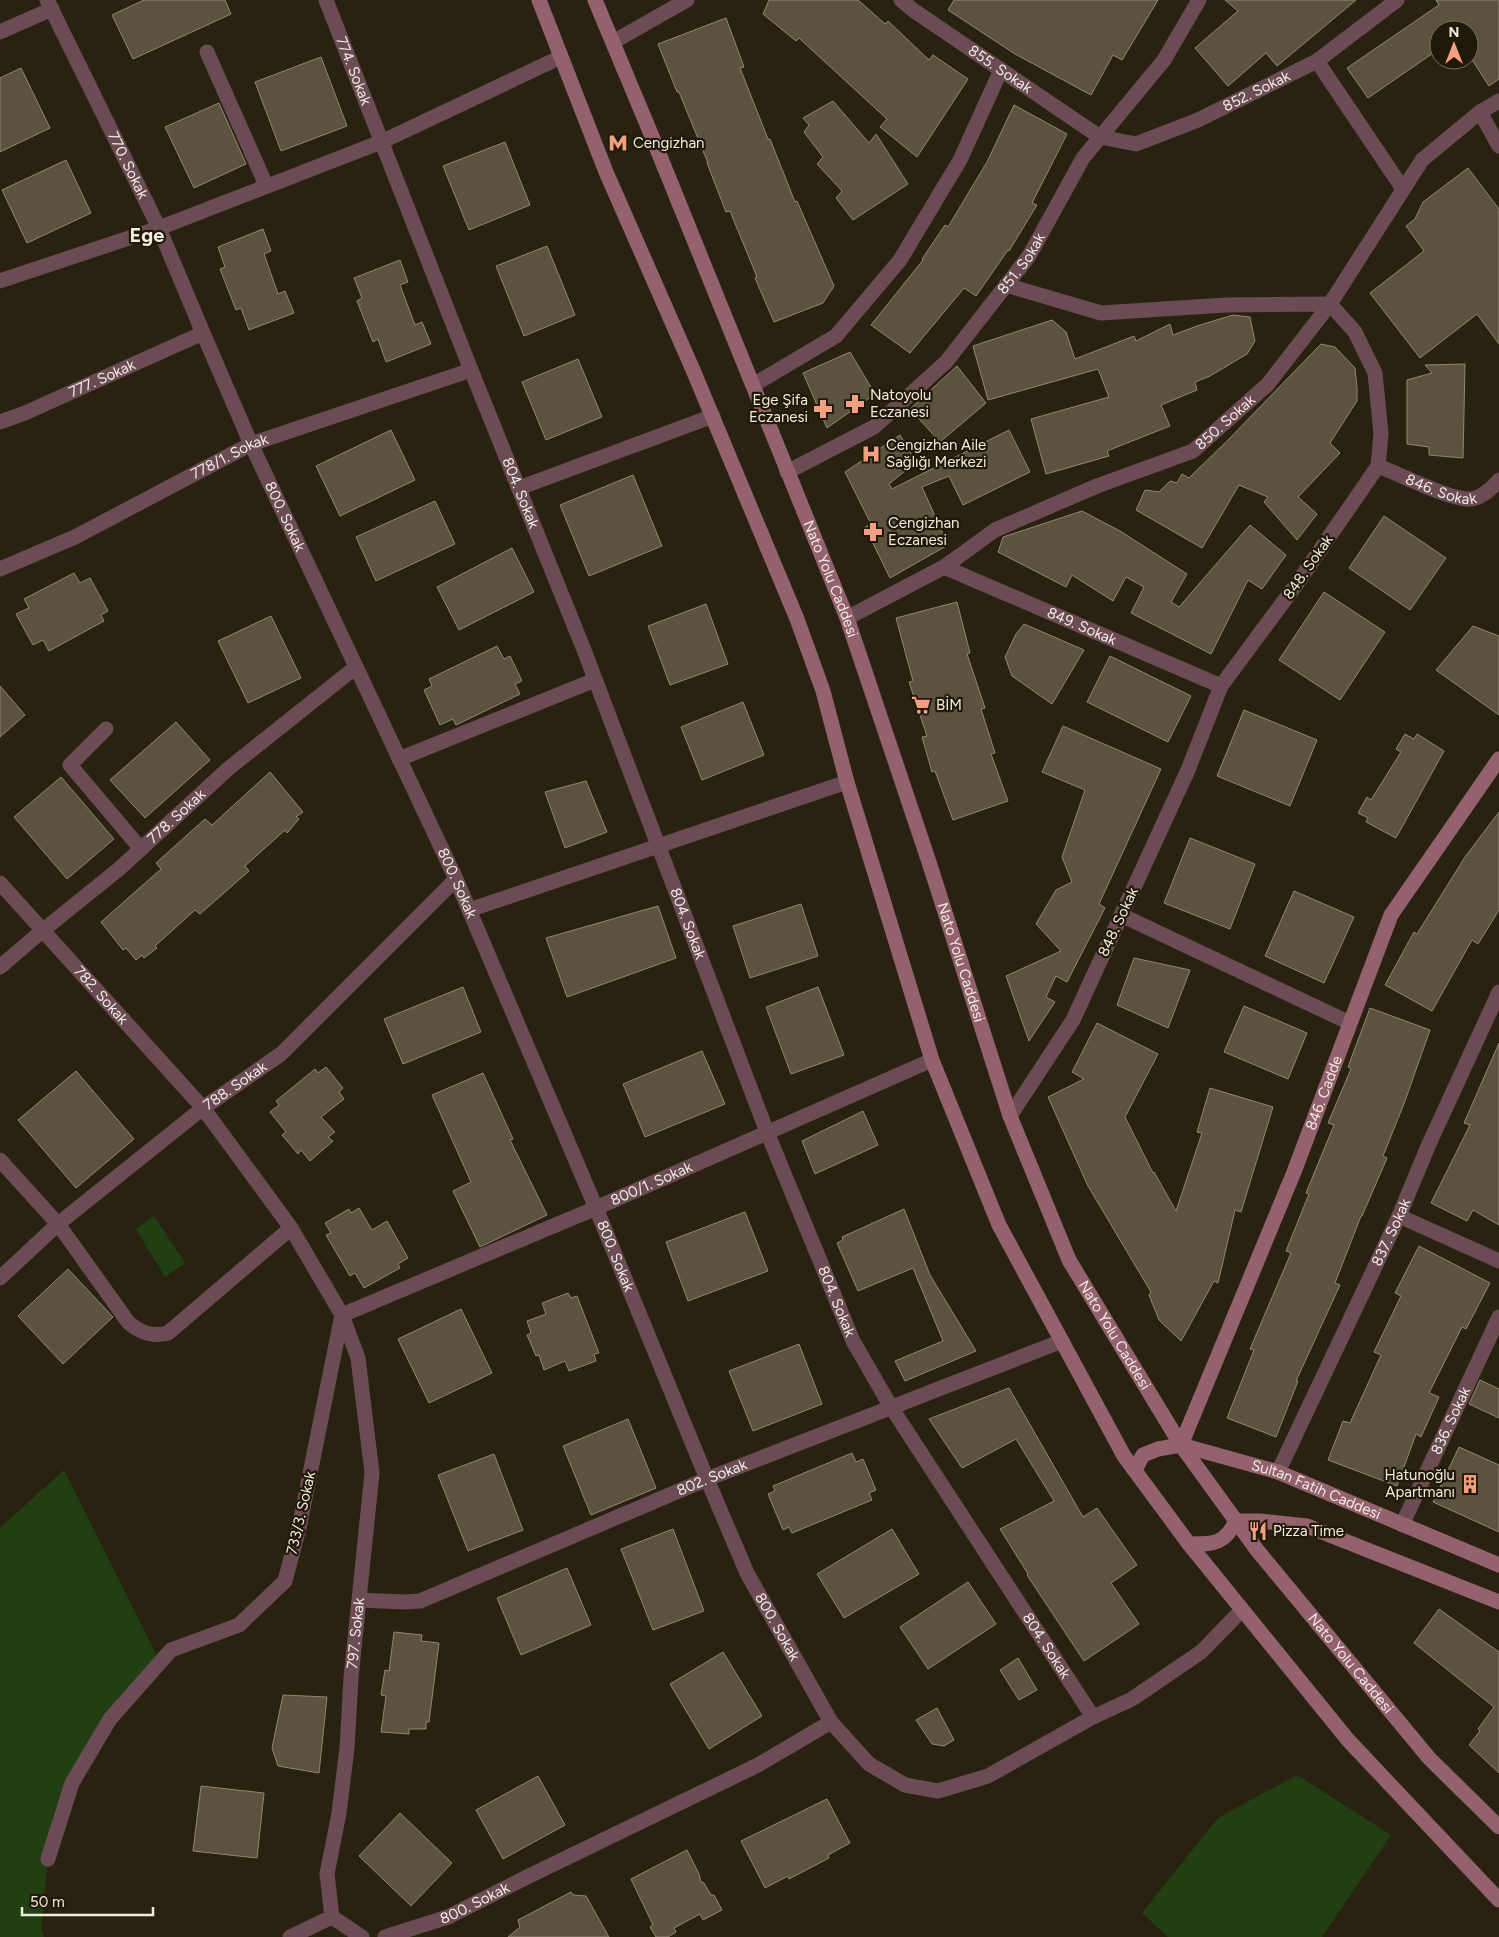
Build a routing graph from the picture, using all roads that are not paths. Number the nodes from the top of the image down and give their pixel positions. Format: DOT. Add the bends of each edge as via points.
graph roads {
  1 [pos="326,0"];
  2 [pos="539,0"];
  3 [pos="595,0"];
  4 [pos="687,0"];
  5 [pos="901,0"];
  6 [pos="1198,0"];
  7 [pos="1397,0"];
  8 [pos="49,4"];
  9 [pos="916,5"];
  10 [pos="0,32"];
  11 [pos="613,42"];
  12 [pos="207,52"];
  13 [pos="561,57"];
  14 [pos="1317,61"];
  15 [pos="1001,70"];
  16 [pos="1499,101"];
  17 [pos="1480,112"];
  18 [pos="1100,137"];
  19 [pos="381,142"];
  20 [pos="1499,146"];
  21 [pos="266,185"];
  22 [pos="1403,189"];
  23 [pos="159,228"];
  24 [pos="0,281"];
  25 [pos="1006,285"];
  26 [pos="1330,304"];
  27 [pos="203,333"];
  28 [pos="471,370"];
  29 [pos="752,385"];
  30 [pos="713,416"];
  31 [pos="0,422"];
  32 [pos="251,444"];
  33 [pos="1378,466"];
  34 [pos="788,472"];
  35 [pos="1499,480"];
  36 [pos="519,488"];
  37 [pos="944,567"];
  38 [pos="0,569"];
  39 [pos="848,618"];
  40 [pos="356,667"];
  41 [pos="595,680"];
  42 [pos="1221,686"];
  43 [pos="106,730"];
  44 [pos="399,759"];
  45 [pos="1499,760"];
  46 [pos="847,782"];
  47 [pos="659,846"];
  48 [pos="141,849"];
  49 [pos="456,879"];
  50 [pos="0,883"];
  51 [pos="469,910"];
  52 [pos="1122,914"];
  53 [pos="42,931"];
  54 [pos="0,968"];
  55 [pos="1499,992"];
  56 [pos="1350,1024"];
  57 [pos="932,1060"];
  58 [pos="203,1108"];
  59 [pos="1010,1116"];
  60 [pos="767,1132"];
  61 [pos="0,1160"];
  62 [pos="596,1208"];
  63 [pos="1399,1216"];
  64 [pos="58,1224"];
  65 [pos="291,1228"];
  66 [pos="1499,1261"];
  67 [pos="0,1278"];
  68 [pos="342,1315"];
  69 [pos="1499,1317"];
  70 [pos="1062,1341"];
  71 [pos="891,1407"];
  72 [pos="1181,1445"];
  73 [pos="1135,1470"];
  74 [pos="1278,1472"];
  75 [pos="706,1479"];
  76 [pos="1236,1521"];
  77 [pos="1402,1524"];
  78 [pos="1189,1544"];
  79 [pos="1499,1565"];
  80 [pos="359,1600"];
  81 [pos="1499,1602"];
  82 [pos="1242,1610"];
  83 [pos="1093,1718"];
  84 [pos="831,1722"];
  85 [pos="1499,1826"];
  86 [pos="48,1859"];
  87 [pos="1499,1900"];
  88 [pos="332,1917"];
  89 [pos="290,1937"];
  90 [pos="362,1937"];
  91 [pos="385,1937"];
  1 -- 19 [label="street, 774. Sokak"];
  2 -- 13 [label="main road"];
  3 -- 11 [label="main road, Nato Yolu Caddesi"];
  4 -- 11 [label="street"];
  5 -- 9 [label="street, 855. Sokak"];
  6 -- 18 [label="street, 851. Sokak" via="1164,60"];
  7 -- 14 [label="street, 852. Sokak"];
  8 -- 10 [label="street"];
  8 -- 23 [label="street, 770. Sokak"];
  9 -- 15 [label="street, 855. Sokak"];
  11 -- 29 [label="main road, Nato Yolu Caddesi"];
  12 -- 21 [label="street"];
  13 -- 19 [label="street"];
  13 -- 30 [label="main road" via="606,172"];
  14 -- 18 [label="street, 852. Sokak" via="1198,120 1136,144"];
  14 -- 22 [label="street"];
  15 -- 18 [label="street, 855. Sokak"];
  15 -- 29 [label="street" via="960,160 900,260 836,336"];
  16 -- 17 [label="street, 850. Sokak"];
  17 -- 20 [label="street"];
  17 -- 22 [label="street, 850. Sokak" via="1422,160"];
  18 -- 25 [label="street, 851. Sokak" via="1083,158 1029,256"];
  19 -- 21 [label="street"];
  19 -- 28 [label="street, 804. Sokak"];
  21 -- 23 [label="street"];
  22 -- 26 [label="street, 850. Sokak"];
  23 -- 24 [label="street"];
  23 -- 27 [label="street, 770. Sokak"];
  25 -- 26 [label="street" via="1101,313"];
  25 -- 34 [label="street, 851. Sokak" via="946,362 874,427"];
  26 -- 33 [label="street, 848. Sokak" via="1355,332 1375,372 1381,434"];
  26 -- 37 [label="street, 850. Sokak" via="1268,384 1193,451 1097,486 995,530"];
  27 -- 31 [label="street, 777. Sokak"];
  27 -- 32 [label="street, 800. Sokak"];
  28 -- 32 [label="street, 778/1. Sokak"];
  28 -- 36 [label="street, 804. Sokak"];
  29 -- 34 [label="main road, Nato Yolu Caddesi"];
  30 -- 36 [label="street"];
  30 -- 46 [label="main road" via="797,618 823,691"];
  32 -- 38 [label="street, 778/1. Sokak" via="75,537"];
  32 -- 40 [label="street, 800. Sokak"];
  33 -- 35 [label="street, 846. Sokak" via="1468,499 1491,490"];
  33 -- 42 [label="street, 848. Sokak"];
  34 -- 39 [label="main road, Nato Yolu Caddesi"];
  36 -- 41 [label="street, 804. Sokak"];
  37 -- 39 [label="street, 850. Sokak"];
  37 -- 42 [label="street, 849. Sokak"];
  39 -- 59 [label="main road, Nato Yolu Caddesi"];
  40 -- 44 [label="street, 800. Sokak"];
  40 -- 48 [label="street, 778. Sokak" via="230,768"];
  41 -- 44 [label="street"];
  41 -- 47 [label="street, 804. Sokak"];
  42 -- 52 [label="street, 848. Sokak" via="1188,770"];
  43 -- 48 [label="street" via="70,765"];
  44 -- 49 [label="street, 800. Sokak"];
  45 -- 56 [label="main road, 846. Cadde" via="1391,915"];
  46 -- 47 [label="street"];
  46 -- 57 [label="main road"];
  47 -- 51 [label="street"];
  47 -- 60 [label="street, 804. Sokak"];
  48 -- 53 [label="street, 778. Sokak"];
  49 -- 51 [label="street, 800. Sokak"];
  49 -- 58 [label="street, 788. Sokak" via="281,1054"];
  50 -- 53 [label="street, 782. Sokak"];
  51 -- 62 [label="street, 800. Sokak"];
  52 -- 56 [label="street"];
  52 -- 59 [label="street, 848. Sokak" via="1074,1020"];
  53 -- 54 [label="street, 778. Sokak"];
  53 -- 58 [label="street, 782. Sokak"];
  55 -- 63 [label="street, 837. Sokak"];
  56 -- 72 [label="main road, 846. Cadde" via="1294,1172"];
  57 -- 60 [label="street, 800/1. Sokak"];
  57 -- 70 [label="main road" via="999,1225"];
  58 -- 64 [label="street, 788. Sokak"];
  58 -- 65 [label="street"];
  59 -- 72 [label="main road, Nato Yolu Caddesi" via="1069,1260"];
  60 -- 62 [label="street, 800/1. Sokak"];
  60 -- 71 [label="street, 804. Sokak" via="853,1341"];
  61 -- 64 [label="street"];
  62 -- 68 [label="street, 800/1. Sokak"];
  62 -- 75 [label="street, 800. Sokak"];
  63 -- 66 [label="street"];
  63 -- 74 [label="street, 837. Sokak"];
  64 -- 65 [label="street" via="128,1322 141,1332 155,1335 168,1333"];
  64 -- 67 [label="street, 788. Sokak"];
  65 -- 68 [label="street"];
  68 -- 80 [label="street, 797. Sokak" via="358,1358 372,1473"];
  68 -- 86 [label="street, 733/3. Sokak" via="299,1528 284,1581 239,1625 171,1650 110,1719 72,1783"];
  69 -- 77 [label="street, 836. Sokak"];
  70 -- 71 [label="street, 802. Sokak"];
  70 -- 73 [label="main road" via="1124,1456"];
  71 -- 75 [label="street, 802. Sokak"];
  71 -- 83 [label="street, 804. Sokak"];
  72 -- 73 [label="main road, Sultan Fatih Caddesi" via="1143,1455"];
  72 -- 74 [label="main road, Sultan Fatih Caddesi"];
  72 -- 76 [label="main road, Nato Yolu Caddesi"];
  73 -- 78 [label="main road"];
  74 -- 77 [label="main road, Sultan Fatih Caddesi"];
  75 -- 80 [label="street, 802. Sokak" via="420,1601"];
  75 -- 84 [label="street, 800. Sokak" via="747,1573"];
  76 -- 78 [label="main road" via="1229,1535 1211,1544"];
  76 -- 81 [label="main road" via="1307,1526"];
  76 -- 85 [label="main road, Nato Yolu Caddesi" via="1429,1758"];
  77 -- 79 [label="main road, Sultan Fatih Caddesi"];
  78 -- 82 [label="main road"];
  80 -- 88 [label="street, 797. Sokak" via="344,1776 327,1874"];
  82 -- 83 [label="street" via="1201,1652 1132,1699"];
  82 -- 87 [label="main road" via="1348,1740"];
  83 -- 84 [label="street" via="988,1776 938,1791 904,1785 869,1764"];
  84 -- 91 [label="street, 800. Sokak" via="758,1766 448,1918"];
  88 -- 89 [label="street"];
  88 -- 90 [label="street"];
}
